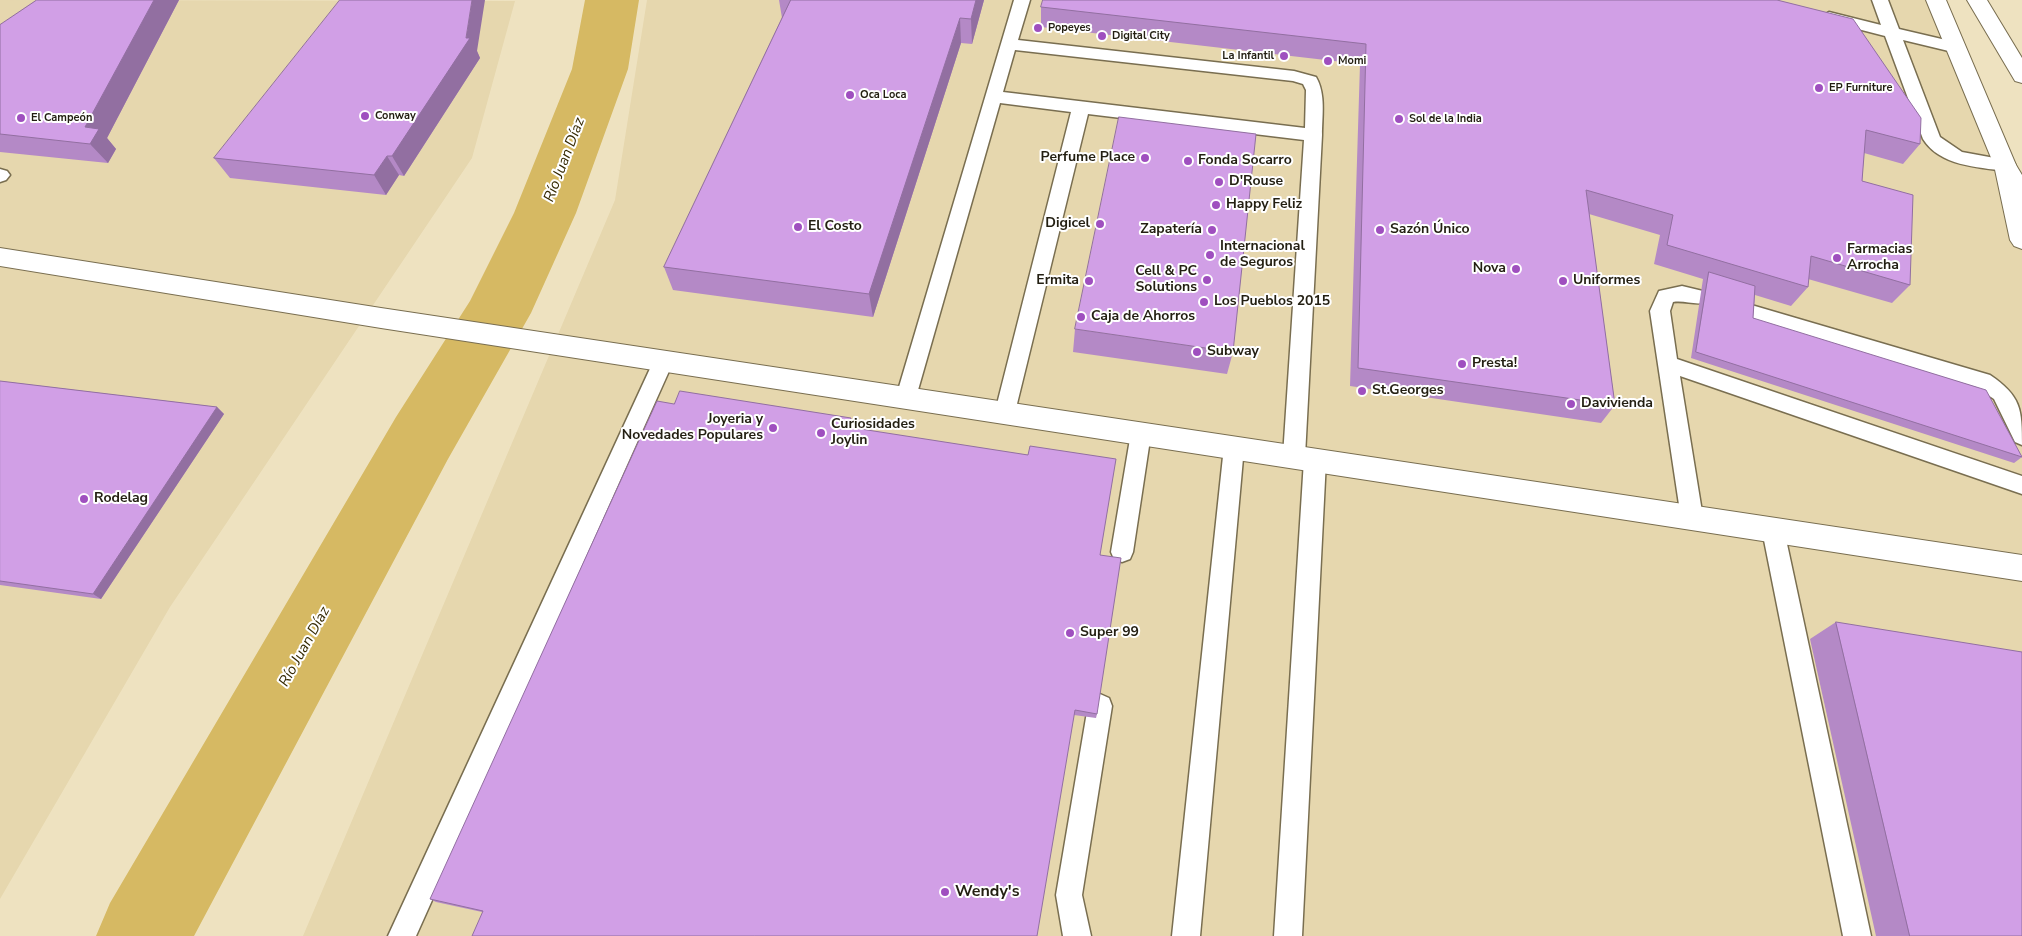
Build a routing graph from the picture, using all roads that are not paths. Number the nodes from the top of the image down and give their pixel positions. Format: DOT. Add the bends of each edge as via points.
graph roads {
  1 [pos="1022,0"];
  2 [pos="1880,0"];
  3 [pos="1936,0"];
  4 [pos="1976,0"];
  5 [pos="1816,13"];
  6 [pos="1890,31"];
  7 [pos="1010,44"];
  8 [pos="1958,48"];
  9 [pos="2022,76"];
  10 [pos="996,97"];
  11 [pos="1081,107"];
  12 [pos="1313,135"];
  13 [pos="2004,165"];
  14 [pos="2022,194"];
  15 [pos="2022,240"];
  16 [pos="0,257"];
  17 [pos="1700,297"];
  18 [pos="1748,311"];
  19 [pos="664,360"];
  20 [pos="1668,364"];
  21 [pos="906,397"];
  22 [pos="1005,412"];
  23 [pos="1141,433"];
  24 [pos="2022,436"];
  25 [pos="1234,447"];
  26 [pos="1304,458"];
  27 [pos="2022,484"];
  28 [pos="1692,518"];
  29 [pos="1773,530"];
  30 [pos="1122,552"];
  31 [pos="2022,568"];
  32 [pos="1100,706"];
  33 [pos="402,936"];
  34 [pos="1077,936"];
  35 [pos="1186,936"];
  36 [pos="1288,936"];
  37 [pos="1857,936"];
  1 -- 7 [label="lane"];
  2 -- 6 [label="lane"];
  3 -- 8 [label="street"];
  4 -- 9 [label="street"];
  5 -- 6 [label="lane"];
  6 -- 8 [label="lane"];
  6 -- 13 [label="lane" via="1932,140 1941,151"];
  7 -- 10 [label="lane"];
  7 -- 12 [label="lane" via="1294,76 1310,81 1314,90"];
  8 -- 13 [label="street"];
  10 -- 11 [label="lane"];
  10 -- 21 [label="lane"];
  11 -- 12 [label="lane"];
  11 -- 22 [label="lane"];
  12 -- 26 [label="lane"];
  13 -- 14 [label="street"];
  13 -- 15 [label="street"];
  16 -- 19 [label="street"];
  17 -- 20 [label="lane" via="1682,293 1666,296 1660,311"];
  18 -- 24 [label="lane" via="1983,381 2002,394"];
  19 -- 21 [label="street"];
  19 -- 33 [label="lane"];
  20 -- 27 [label="lane"];
  20 -- 28 [label="lane"];
  21 -- 22 [label="street"];
  22 -- 23 [label="street"];
  23 -- 25 [label="street"];
  23 -- 30 [label="lane"];
  25 -- 26 [label="street"];
  25 -- 35 [label="lane"];
  26 -- 28 [label="street"];
  26 -- 36 [label="lane"];
  28 -- 29 [label="street"];
  29 -- 31 [label="street"];
  29 -- 37 [label="lane"];
  32 -- 34 [label="lane" via="1070,895"];
}
